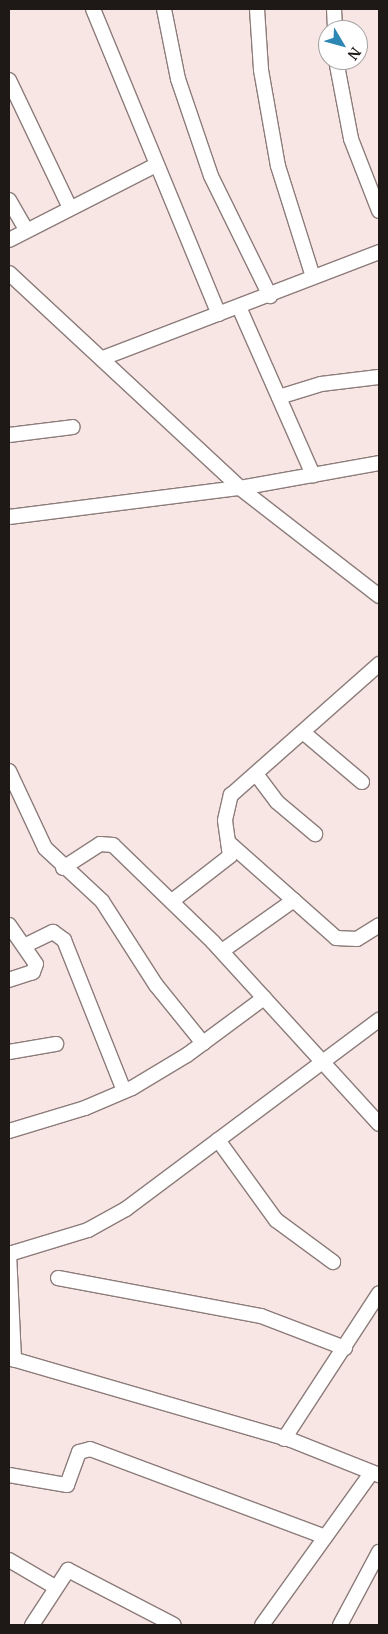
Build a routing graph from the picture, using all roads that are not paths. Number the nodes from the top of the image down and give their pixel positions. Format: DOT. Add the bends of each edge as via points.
graph roads {
  1 [pos="93,9"];
  2 [pos="164,9"];
  3 [pos="257,9"];
  4 [pos="338,70"];
  5 [pos="9,80"];
  6 [pos="156,165"];
  7 [pos="9,200"];
  8 [pos="70,208"];
  9 [pos="379,211"];
  10 [pos="26,230"];
  11 [pos="9,240"];
  12 [pos="379,252"];
  13 [pos="9,273"];
  14 [pos="313,278"];
  15 [pos="270,296"];
  16 [pos="240,307"];
  17 [pos="219,314"];
  18 [pos="103,358"];
  19 [pos="379,377"];
  20 [pos="279,397"];
  21 [pos="73,427"];
  22 [pos="9,435"];
  23 [pos="379,463"];
  24 [pos="313,475"];
  25 [pos="240,488"];
  26 [pos="9,517"];
  27 [pos="379,596"];
  28 [pos="379,664"];
  29 [pos="304,733"];
  30 [pos="9,771"];
  31 [pos="256,774"];
  32 [pos="362,782"];
  33 [pos="315,834"];
  34 [pos="228,842"];
  35 [pos="63,868"];
  36 [pos="294,900"];
  37 [pos="172,901"];
  38 [pos="9,925"];
  39 [pos="379,925"];
  40 [pos="26,945"];
  41 [pos="222,951"];
  42 [pos="9,980"];
  43 [pos="264,998"];
  44 [pos="379,1020"];
  45 [pos="203,1043"];
  46 [pos="56,1044"];
  47 [pos="9,1052"];
  48 [pos="323,1061"];
  49 [pos="124,1092"];
  50 [pos="379,1124"];
  51 [pos="9,1131"];
  52 [pos="218,1140"];
  53 [pos="9,1253"];
  54 [pos="333,1262"];
  55 [pos="58,1278"];
  56 [pos="379,1293"];
  57 [pos="345,1348"];
  58 [pos="12,1359"];
  59 [pos="284,1438"];
  60 [pos="376,1473"];
  61 [pos="9,1475"];
  62 [pos="325,1537"];
  63 [pos="379,1552"];
  64 [pos="9,1560"];
  65 [pos="55,1587"];
  66 [pos="32,1625"];
  67 [pos="174,1625"];
  68 [pos="262,1625"];
  69 [pos="340,1625"];
  1 -- 6 [label="street"];
  2 -- 15 [label="street" via="178,79 212,176"];
  3 -- 14 [label="street" via="261,70 278,166"];
  4 -- 9 [label="street" via="351,139"];
  5 -- 8 [label="street"];
  6 -- 8 [label="street"];
  6 -- 17 [label="street"];
  7 -- 10 [label="street"];
  8 -- 10 [label="street"];
  10 -- 11 [label="street"];
  12 -- 14 [label="street"];
  13 -- 18 [label="street"];
  14 -- 15 [label="street"];
  15 -- 16 [label="street"];
  16 -- 17 [label="street"];
  16 -- 20 [label="street"];
  17 -- 18 [label="street"];
  18 -- 25 [label="street"];
  19 -- 20 [label="street" via="321,384"];
  20 -- 24 [label="street"];
  21 -- 22 [label="street"];
  23 -- 24 [label="street"];
  24 -- 25 [label="street"];
  25 -- 26 [label="street"];
  25 -- 27 [label="street"];
  28 -- 29 [label="street"];
  29 -- 31 [label="street"];
  29 -- 32 [label="street"];
  30 -- 35 [label="street" via="30,824"];
  31 -- 33 [label="street" via="277,802"];
  31 -- 34 [label="street" via="231,795 225,820"];
  34 -- 36 [label="street"];
  34 -- 37 [label="street" via="227,860"];
  35 -- 37 [label="street" via="106,842"];
  35 -- 45 [label="street" via="102,900 156,985"];
  36 -- 39 [label="street" via="342,940 356,939"];
  36 -- 41 [label="street"];
  37 -- 41 [label="street"];
  38 -- 40 [label="street"];
  40 -- 42 [label="street" via="36,968"];
  40 -- 49 [label="street" via="54,932 64,940"];
  41 -- 43 [label="street"];
  43 -- 45 [label="street"];
  43 -- 48 [label="street"];
  44 -- 48 [label="street"];
  45 -- 49 [label="street"];
  46 -- 47 [label="street"];
  48 -- 50 [label="street"];
  48 -- 52 [label="street"];
  49 -- 51 [label="street" via="45,1122"];
  52 -- 53 [label="street" via="103,1222"];
  52 -- 54 [label="street" via="276,1220"];
  53 -- 58 [label="street"];
  55 -- 57 [label="street" via="261,1316"];
  56 -- 57 [label="street"];
  57 -- 59 [label="street"];
  58 -- 59 [label="street"];
  59 -- 60 [label="street"];
  60 -- 62 [label="street"];
  61 -- 62 [label="street" via="67,1485 79,1452 90,1449"];
  62 -- 68 [label="street"];
  63 -- 69 [label="street"];
  64 -- 65 [label="street"];
  65 -- 66 [label="street"];
  65 -- 67 [label="street" via="72,1570"];
}
